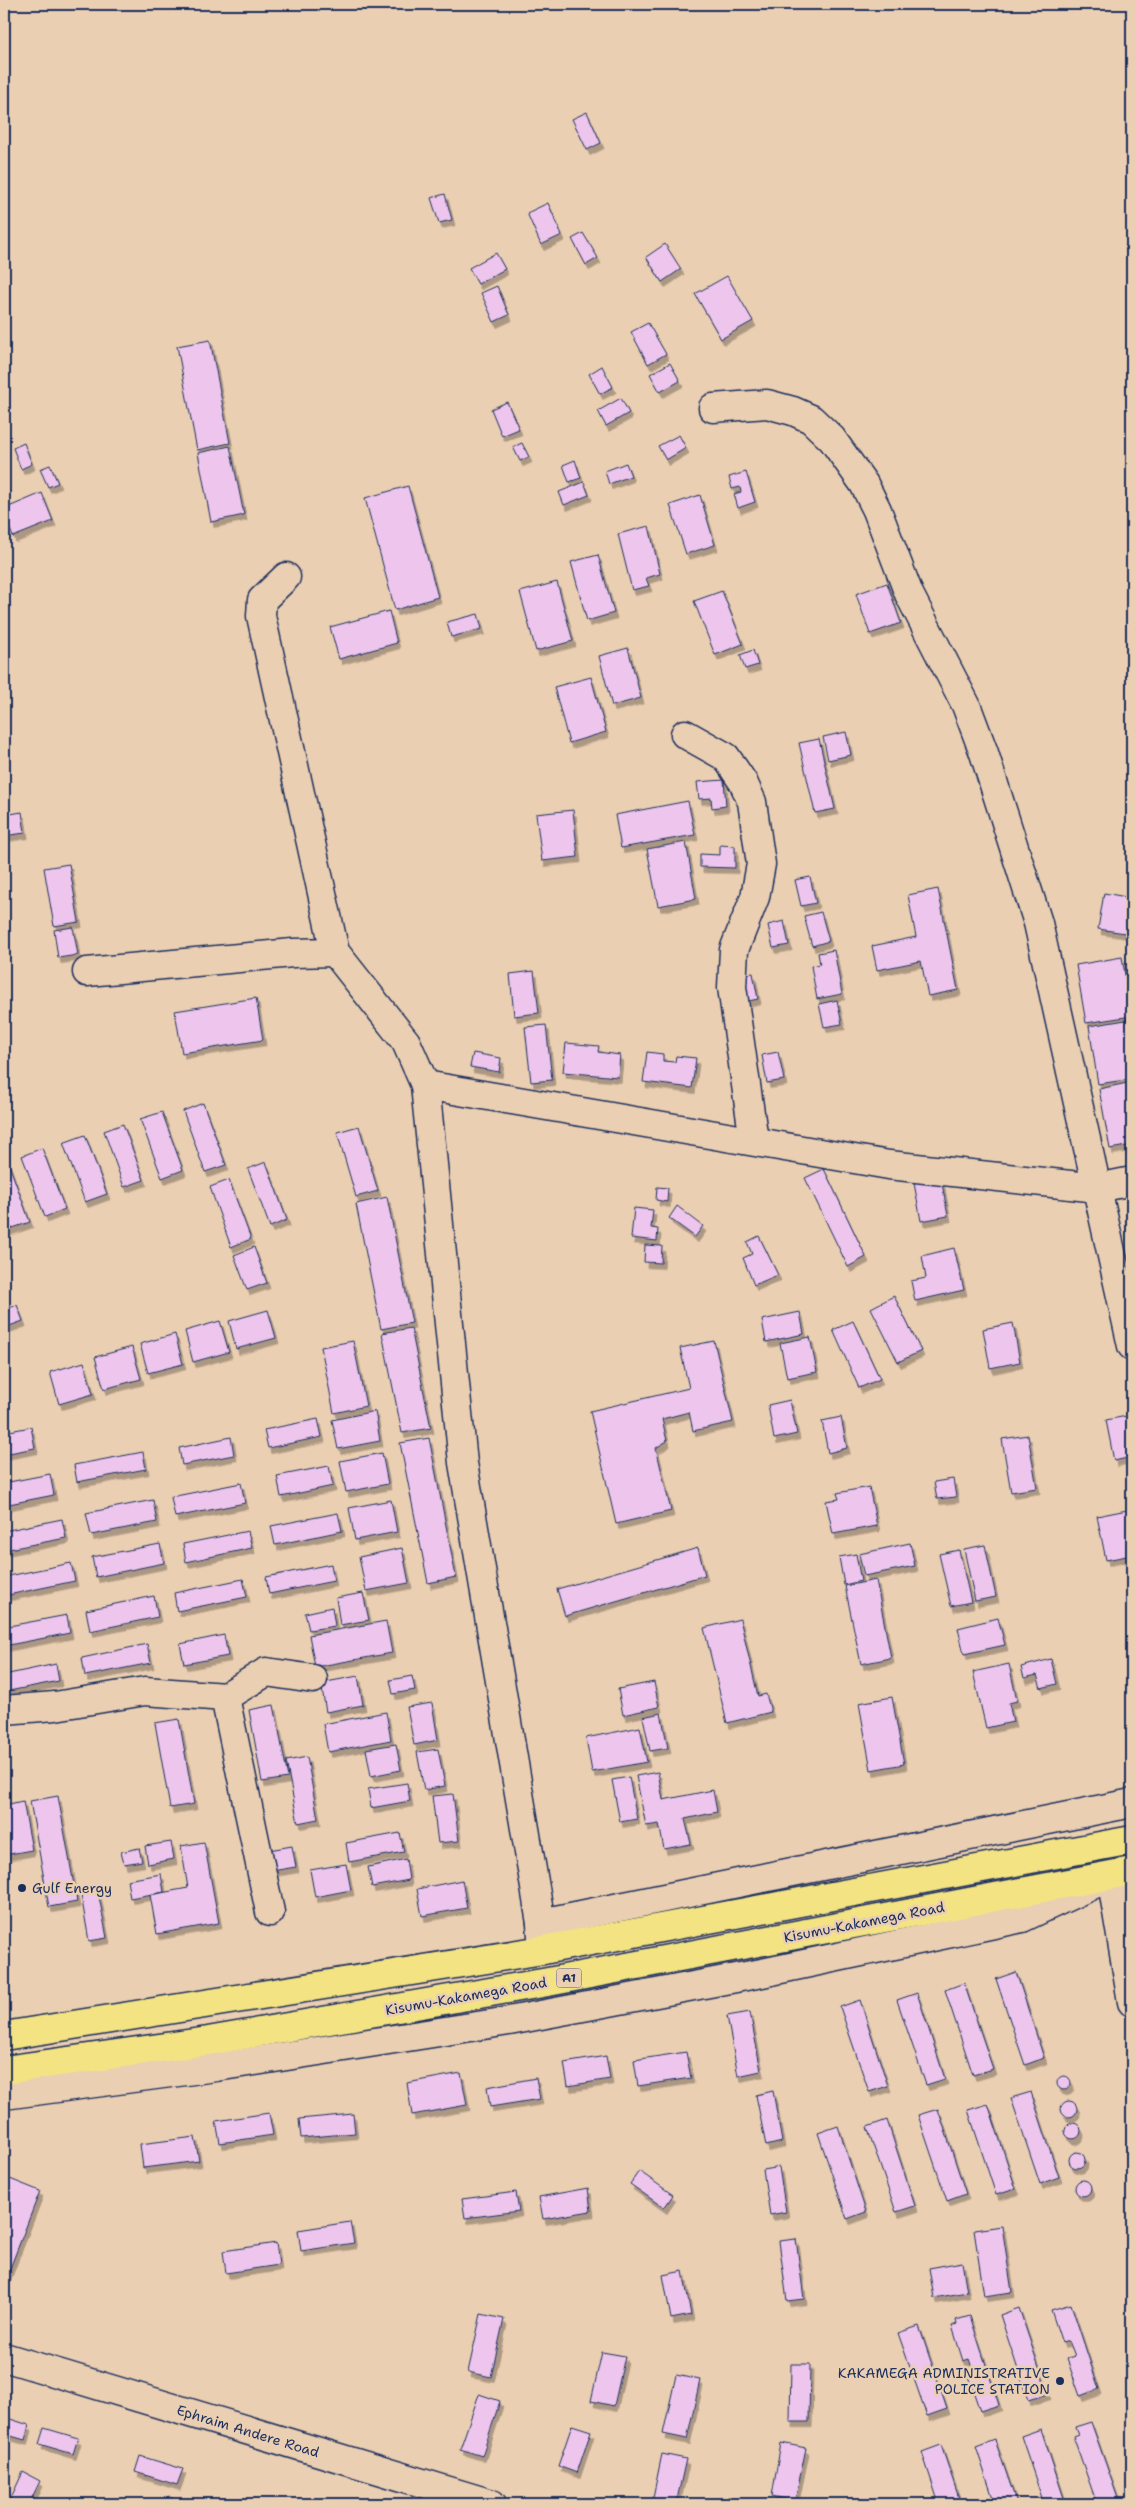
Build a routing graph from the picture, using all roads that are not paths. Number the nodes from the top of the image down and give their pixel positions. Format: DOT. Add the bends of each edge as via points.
graph roads {
  1 [pos="713,408"];
  2 [pos="286,577"];
  3 [pos="685,734"];
  4 [pos="335,952"];
  5 [pos="87,972"];
  6 [pos="424,1084"];
  7 [pos="754,1141"];
  8 [pos="1132,1181"];
  9 [pos="1098,1188"];
  10 [pos="1132,1346"];
  11 [pos="313,1679"];
  12 [pos="225,1697"];
  13 [pos="4,1710"];
  14 [pos="1132,1803"];
  15 [pos="1132,1840"];
  16 [pos="1122,1874"];
  17 [pos="270,1912"];
  18 [pos="541,1924"];
  19 [pos="543,1950"];
  20 [pos="1132,2002"];
  21 [pos="4,2036"];
  22 [pos="4,2070"];
  23 [pos="4,2095"];
  24 [pos="4,2357"];
  25 [pos="492,2504"];
  1 -- 9 [label="street" via="767,404 810,419 832,439 864,484 877,510 909,594 966,705 1001,804 1038,922"];
  2 -- 4 [label="street" via="262,600 261,616"];
  3 -- 7 [label="street" via="726,757 752,802 761,864 756,897 734,950 732,987"];
  4 -- 5 [label="street"];
  4 -- 6 [label="street" via="406,1042"];
  6 -- 7 [label="street"];
  6 -- 18 [label="street" via="463,1463"];
  7 -- 9 [label="street" via="889,1165"];
  8 -- 9 [label="street"];
  9 -- 10 [label="street"];
  11 -- 12 [label="street" via="266,1672"];
  12 -- 13 [label="street" via="145,1691 55,1706"];
  12 -- 17 [label="street"];
  14 -- 18 [label="street"];
  15 -- 19 [label="highway, A1"];
  16 -- 20 [label="street"];
  16 -- 22 [label="highway, Kisumu-Kakamega Road / A1" via="548,1982 208,2041"];
  16 -- 23 [label="street" via="1022,1918 762,1973 500,2022 216,2067"];
  18 -- 19 [label="street"];
  19 -- 21 [label="highway, A1"];
  24 -- 25 [label="street, Ephraim Andere Road"];
}
